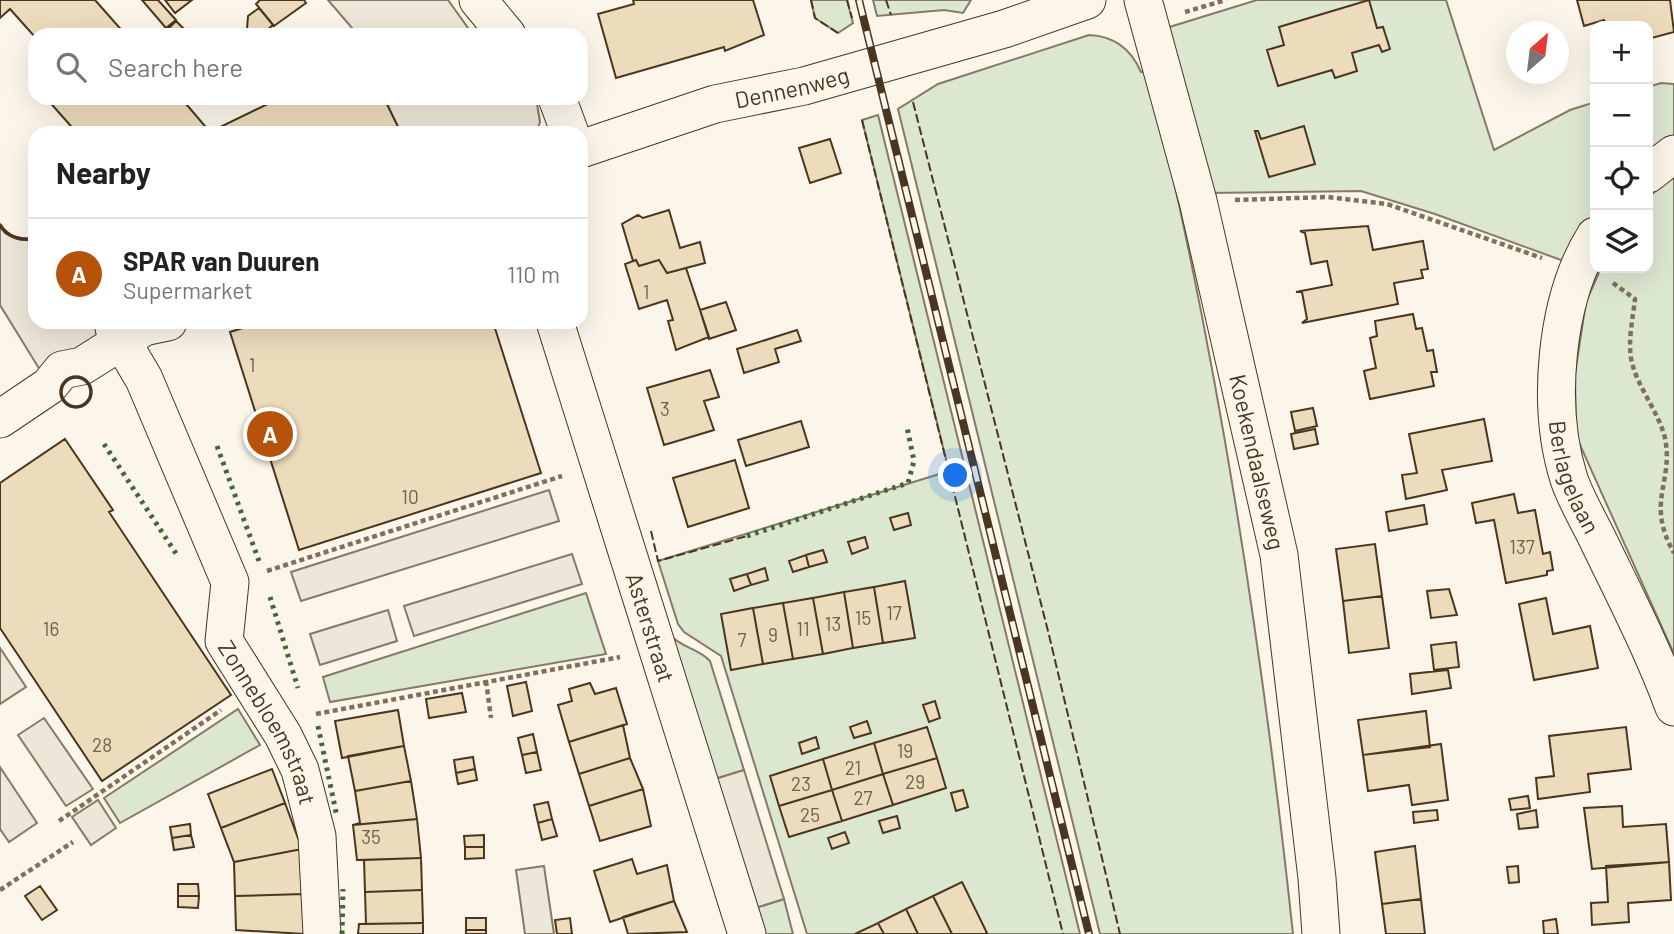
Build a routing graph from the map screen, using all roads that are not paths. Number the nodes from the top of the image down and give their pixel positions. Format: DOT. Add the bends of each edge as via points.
graph roads {
  1 [pos="478,0"];
  2 [pos="1087,0"];
  3 [pos="1143,0"];
  4 [pos="1001,14"];
  5 [pos="501,28"];
  6 [pos="560,105"];
  7 [pos="567,126"];
  8 [pos="588,147"];
  9 [pos="1674,154"];
  10 [pos="1653,170"];
  11 [pos="1590,244"];
  12 [pos="138,329"];
  13 [pos="557,329"];
  14 [pos="118,335"];
  15 [pos="0,419"];
  16 [pos="1674,707"];
  17 [pos="322,934"];
  18 [pos="747,934"];
  19 [pos="1321,934"];
  1 -- 5 [label="street"];
  2 -- 4 [label="street, Dennenweg"];
  3 -- 19 [label="street, Koekendaalseweg" via="1198,201 1279,555"];
  4 -- 8 [label="street, Dennenweg" via="804,86 715,104"];
  6 -- 7 [label="street"];
  9 -- 10 [label="street"];
  11 -- 16 [label="street, Berlagelaan" via="1558,355 1561,443 1569,480"];
  12 -- 14 [label="street"];
  13 -- 18 [label="street, Asterstraat"];
  14 -- 15 [label="street" via="82,366 62,370 49,386"];
  14 -- 17 [label="street, Zonnebloemstraat" via="144,379 230,582 224,640 300,770 317,836"];
}
